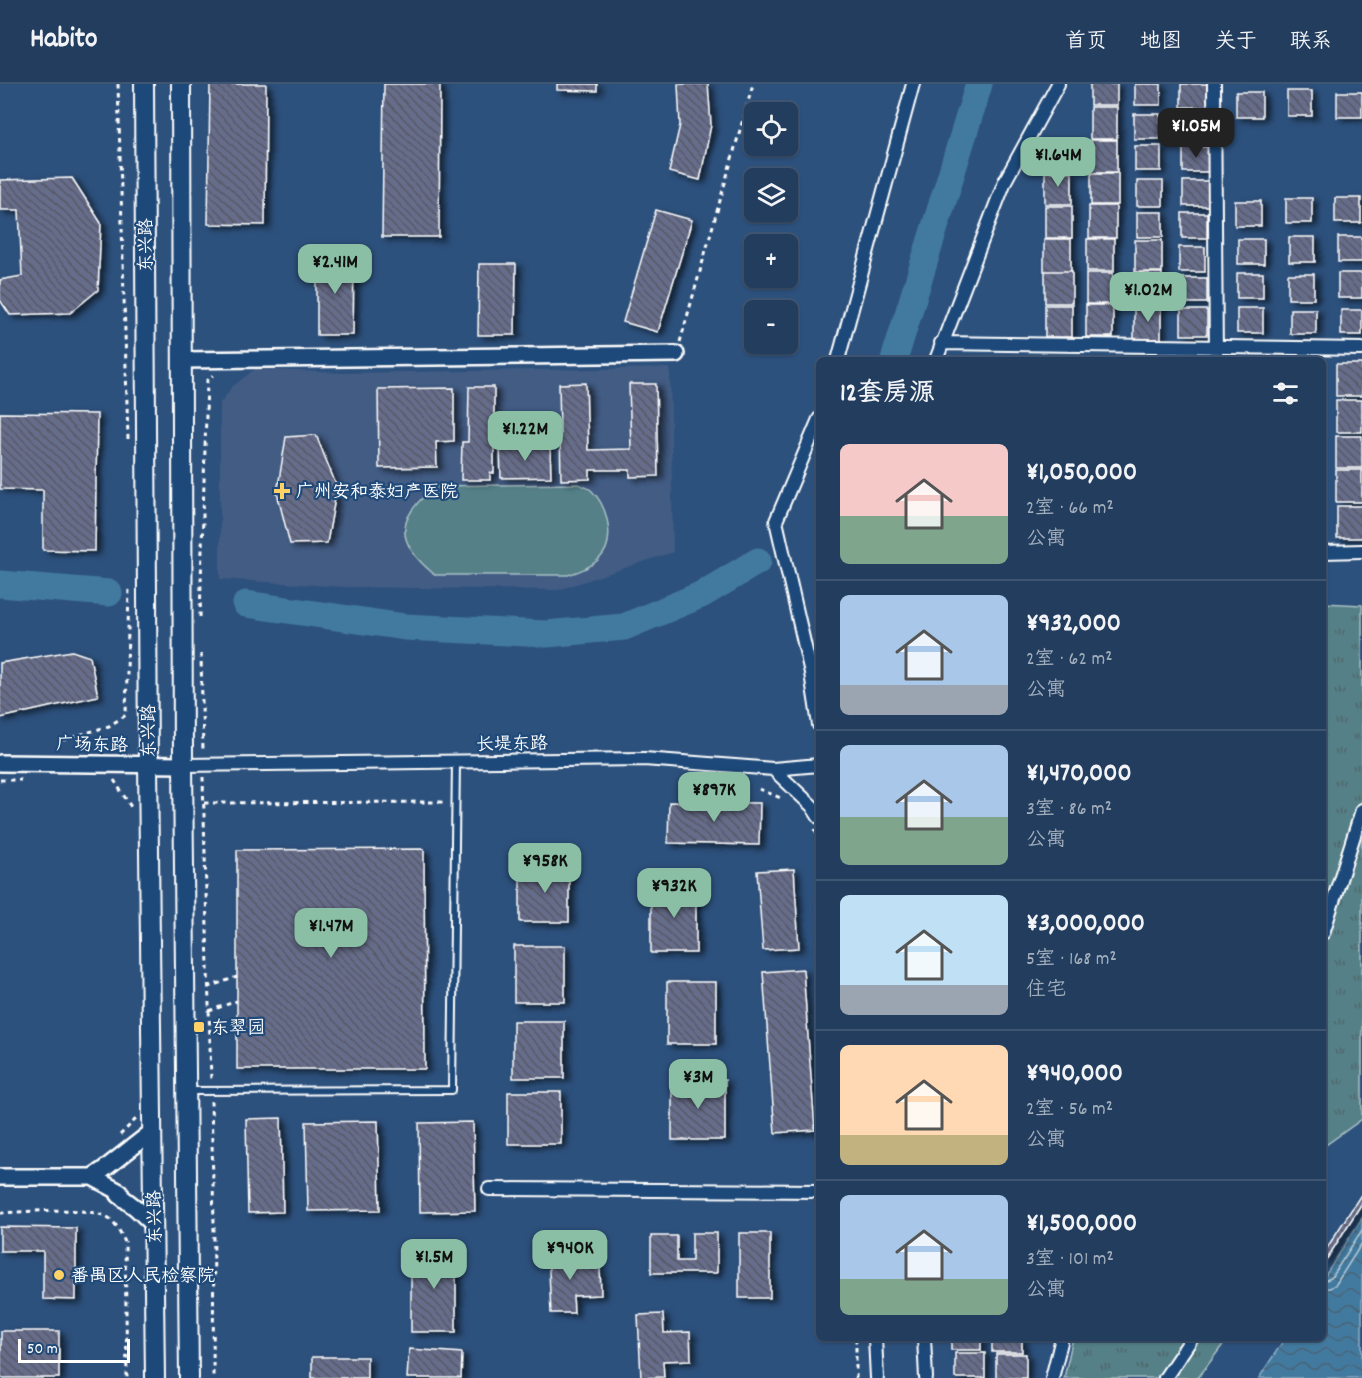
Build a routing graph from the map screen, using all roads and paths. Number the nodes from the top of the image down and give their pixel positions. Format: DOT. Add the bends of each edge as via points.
graph roads {
  1 [pos="118,84"];
  2 [pos="144,84"];
  3 [pos="181,84"];
  4 [pos="753,84"];
  5 [pos="912,84"];
  6 [pos="1058,84"];
  7 [pos="1214,84"];
  8 [pos="941,343"];
  9 [pos="1216,346"];
  10 [pos="677,348"];
  11 [pos="1362,349"];
  12 [pos="839,357"];
  13 [pos="937,357"];
  14 [pos="1216,357"];
  15 [pos="183,360"];
  16 [pos="216,372"];
  17 [pos="816,426"];
  18 [pos="128,443"];
  19 [pos="1362,551"];
  20 [pos="1326,552"];
  21 [pos="129,579"];
  22 [pos="200,619"];
  23 [pos="201,652"];
  24 [pos="815,672"];
  25 [pos="63,740"];
  26 [pos="456,762"];
  27 [pos="0,763"];
  28 [pos="148,765"];
  29 [pos="183,765"];
  30 [pos="203,765"];
  31 [pos="816,765"];
  32 [pos="773,769"];
  33 [pos="113,779"];
  34 [pos="0,780"];
  35 [pos="31,780"];
  36 [pos="456,802"];
  37 [pos="204,803"];
  38 [pos="1362,810"];
  39 [pos="816,812"];
  40 [pos="134,815"];
  41 [pos="1326,924"];
  42 [pos="237,977"];
  43 [pos="208,987"];
  44 [pos="237,1001"];
  45 [pos="209,1011"];
  46 [pos="187,1091"];
  47 [pos="211,1091"];
  48 [pos="139,1112"];
  49 [pos="153,1131"];
  50 [pos="120,1135"];
  51 [pos="0,1177"];
  52 [pos="92,1177"];
  53 [pos="489,1189"];
  54 [pos="816,1191"];
  55 [pos="0,1213"];
  56 [pos="154,1225"];
  57 [pos="856,1341"];
  58 [pos="875,1341"];
  59 [pos="924,1341"];
  60 [pos="1061,1341"];
  61 [pos="1190,1341"];
  62 [pos="127,1378"];
  63 [pos="155,1378"];
  64 [pos="189,1378"];
  65 [pos="213,1378"];
  66 [pos="856,1378"];
  67 [pos="877,1378"];
  68 [pos="926,1378"];
  69 [pos="1052,1378"];
  70 [pos="1165,1378"];
  1 -- 18 [label="path"];
  2 -- 28 [label="main road, 东兴路"];
  3 -- 15 [label="main road, 东兴路"];
  4 -- 10 [label="path"];
  5 -- 12 [label="street"];
  6 -- 8 [label="street" via="1005,181"];
  7 -- 9 [label="street"];
  8 -- 9 [label="street"];
  8 -- 13 [label="street"];
  9 -- 11 [label="street"];
  9 -- 14 [label="street"];
  10 -- 15 [label="street"];
  15 -- 29 [label="main road, 东兴路"];
  16 -- 22 [label="path" via="207,381"];
  17 -- 24 [label="street" via="776,521"];
  19 -- 20 [label="street"];
  21 -- 25 [label="path" via="126,715 109,726"];
  23 -- 30 [label="path"];
  26 -- 30 [label="street, 长堤东路"];
  26 -- 32 [label="street, 长堤东路" via="644,759"];
  26 -- 36 [label="lane"];
  27 -- 28 [label="street, 广场东路"];
  28 -- 29 [label="street, 广场东路"];
  28 -- 49 [label="main road, 东兴路"];
  29 -- 30 [label="street, 长堤东路"];
  29 -- 46 [label="main road, 东兴路"];
  30 -- 37 [label="path"];
  31 -- 32 [label="street, 长堤东路"];
  32 -- 39 [label="street"];
  33 -- 40 [label="path"];
  34 -- 35 [label="path"];
  36 -- 37 [label="path"];
  36 -- 47 [label="lane" via="453,1090"];
  37 -- 43 [label="path"];
  38 -- 41 [label="street"];
  42 -- 43 [label="path"];
  43 -- 45 [label="path"];
  44 -- 45 [label="path"];
  45 -- 47 [label="path"];
  46 -- 47 [label="lane"];
  46 -- 64 [label="main road, 东兴路"];
  47 -- 65 [label="path"];
  48 -- 50 [label="path"];
  49 -- 52 [label="street"];
  49 -- 56 [label="main road, 东兴路"];
  51 -- 52 [label="street"];
  52 -- 56 [label="street" via="120,1192 118,1195"];
  53 -- 54 [label="street"];
  55 -- 62 [label="path" via="86,1211 108,1218 117,1227 125,1242"];
  56 -- 63 [label="main road, 东兴路"];
  57 -- 66 [label="path"];
  58 -- 67 [label="street"];
  59 -- 68 [label="street"];
  60 -- 69 [label="street"];
  61 -- 70 [label="street"];
}
